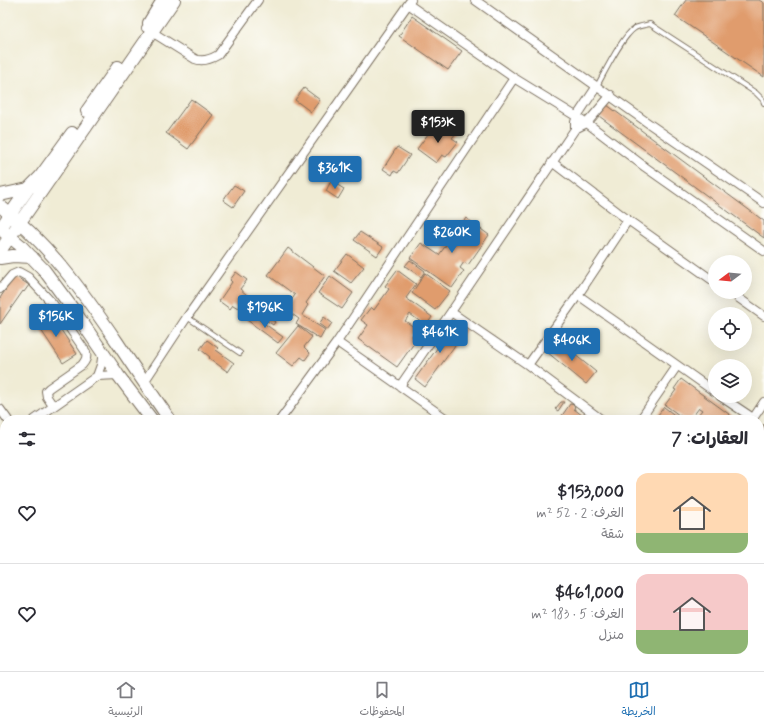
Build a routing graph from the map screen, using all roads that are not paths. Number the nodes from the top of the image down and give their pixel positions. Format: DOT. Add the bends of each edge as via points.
graph roads {
  1 [pos="163,0"];
  2 [pos="174,0"];
  3 [pos="258,0"];
  4 [pos="475,0"];
  5 [pos="409,2"];
  6 [pos="149,30"];
  7 [pos="514,78"];
  8 [pos="597,86"];
  9 [pos="106,91"];
  10 [pos="611,96"];
  11 [pos="764,103"];
  12 [pos="577,116"];
  13 [pos="587,123"];
  14 [pos="575,129"];
  15 [pos="552,162"];
  16 [pos="28,189"];
  17 [pos="0,195"];
  18 [pos="764,203"];
  19 [pos="0,206"];
  20 [pos="10,214"];
  21 [pos="628,220"];
  22 [pos="20,223"];
  23 [pos="0,229"];
  24 [pos="10,237"];
  25 [pos="0,251"];
  26 [pos="764,251"];
  27 [pos="32,257"];
  28 [pos="0,258"];
  29 [pos="708,277"];
  30 [pos="0,289"];
  31 [pos="578,295"];
  32 [pos="740,299"];
  33 [pos="451,312"];
  34 [pos="764,316"];
  35 [pos="187,317"];
  36 [pos="337,342"];
  37 [pos="103,352"];
  38 [pos="240,354"];
  39 [pos="528,366"];
  40 [pos="677,366"];
  41 [pos="118,375"];
  42 [pos="97,376"];
  43 [pos="144,382"];
  44 [pos="400,386"];
  45 [pos="708,387"];
  46 [pos="764,402"];
  47 [pos="730,403"];
  48 [pos="53,406"];
  49 [pos="41,415"];
  50 [pos="148,415"];
  51 [pos="167,415"];
  52 [pos="284,415"];
  53 [pos="441,415"];
  54 [pos="595,415"];
  55 [pos="643,415"];
  56 [pos="746,415"];
  57 [pos="755,415"];
  1 -- 6 [label="street"];
  2 -- 6 [label="street"];
  3 -- 6 [label="street" via="218,54 212,58 194,59"];
  4 -- 8 [label="street"];
  5 -- 7 [label="street"];
  5 -- 35 [label="street"];
  6 -- 9 [label="street"];
  7 -- 12 [label="street"];
  7 -- 36 [label="street"];
  8 -- 10 [label="street"];
  8 -- 11 [label="lane" via="626,36 635,28 650,24 756,93"];
  8 -- 12 [label="street"];
  9 -- 16 [label="street"];
  9 -- 22 [label="street"];
  10 -- 13 [label="street"];
  10 -- 18 [label="street"];
  12 -- 13 [label="street"];
  12 -- 14 [label="street"];
  13 -- 14 [label="street"];
  13 -- 26 [label="street" via="644,167"];
  14 -- 15 [label="street"];
  15 -- 21 [label="street"];
  15 -- 33 [label="street"];
  16 -- 17 [label="street"];
  16 -- 20 [label="street"];
  19 -- 20 [label="street"];
  20 -- 22 [label="street"];
  20 -- 23 [label="street"];
  21 -- 29 [label="street"];
  21 -- 31 [label="street"];
  22 -- 24 [label="street"];
  22 -- 43 [label="street" via="74,281"];
  23 -- 24 [label="street"];
  24 -- 25 [label="street"];
  24 -- 27 [label="street"];
  27 -- 28 [label="street"];
  27 -- 37 [label="street" via="58,288"];
  30 -- 48 [label="street" via="12,275 19,272 28,277 53,304 86,352 82,365 46,391"];
  31 -- 39 [label="street"];
  31 -- 40 [label="street"];
  32 -- 34 [label="street"];
  33 -- 39 [label="street"];
  33 -- 44 [label="street"];
  35 -- 38 [label="lane"];
  35 -- 43 [label="street"];
  36 -- 44 [label="street"];
  36 -- 52 [label="street"];
  37 -- 41 [label="street"];
  37 -- 42 [label="street"];
  39 -- 54 [label="street"];
  40 -- 45 [label="street"];
  40 -- 55 [label="street"];
  41 -- 42 [label="street"];
  41 -- 50 [label="street"];
  42 -- 48 [label="street"];
  43 -- 51 [label="street"];
  44 -- 53 [label="street"];
  46 -- 57 [label="street"];
  47 -- 56 [label="street"];
  48 -- 49 [label="street"];
}
